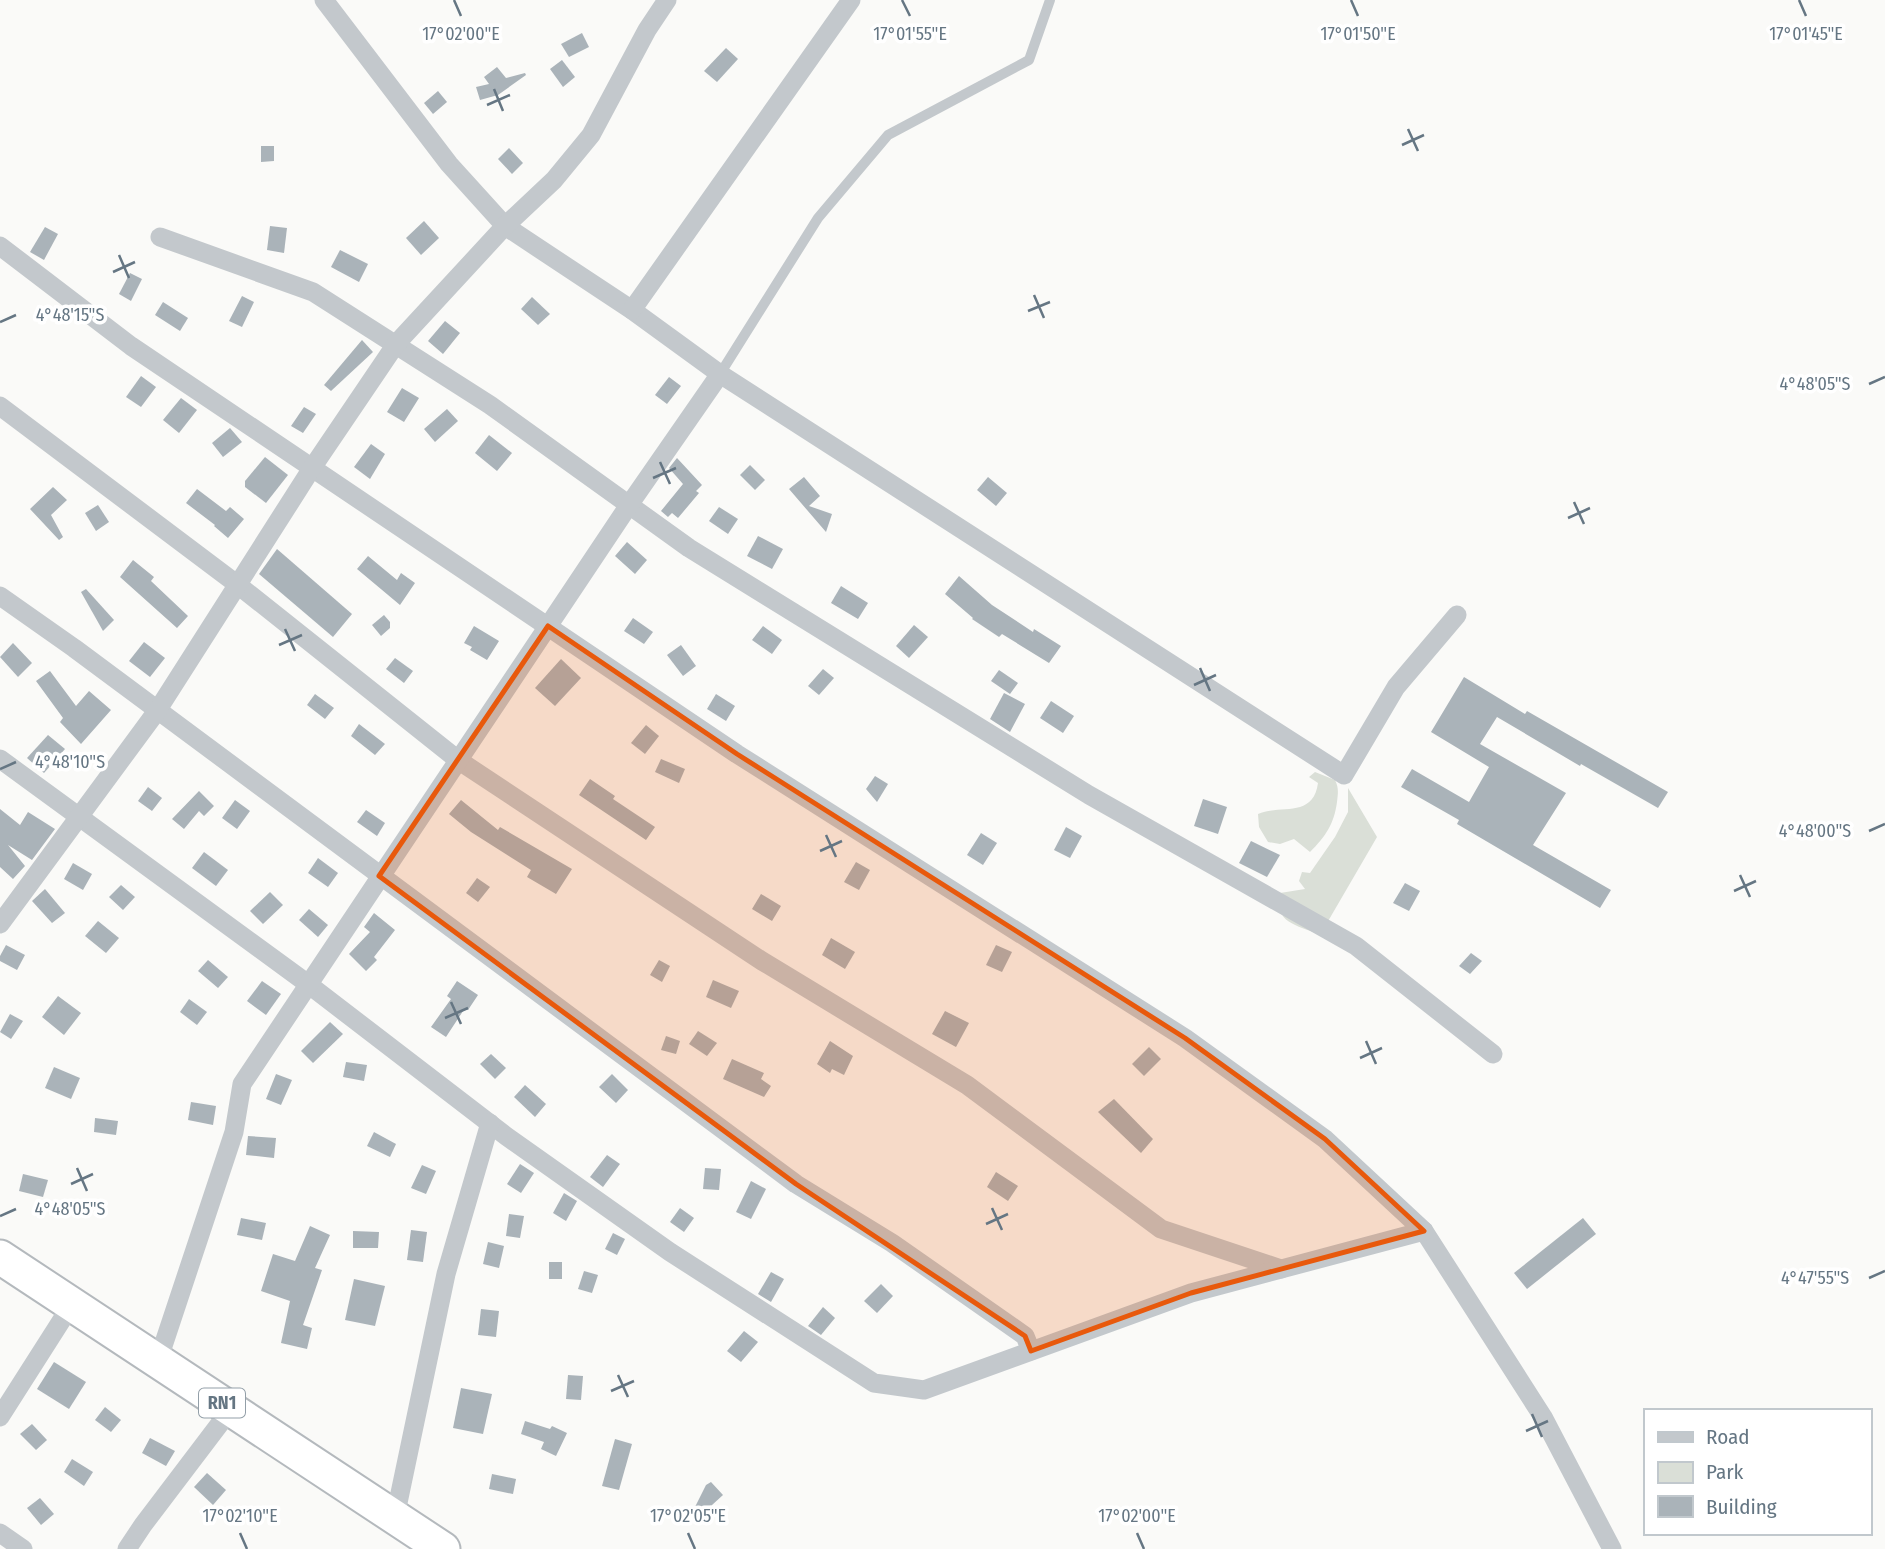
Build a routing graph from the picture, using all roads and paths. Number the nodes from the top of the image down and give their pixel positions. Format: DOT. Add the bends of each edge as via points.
graph roads {
  1 [pos="324,0"];
  2 [pos="667,0"];
  3 [pos="851,0"];
  4 [pos="1050,0"];
  5 [pos="505,226"];
  6 [pos="160,237"];
  7 [pos="0,246"];
  8 [pos="632,310"];
  9 [pos="396,344"];
  10 [pos="720,374"];
  11 [pos="0,405"];
  12 [pos="312,468"];
  13 [pos="628,505"];
  14 [pos="238,585"];
  15 [pos="0,596"];
  16 [pos="1457,615"];
  17 [pos="548,626"];
  18 [pos="157,711"];
  19 [pos="0,760"];
  20 [pos="458,760"];
  21 [pos="78,817"];
  22 [pos="379,876"];
  23 [pos="0,923"];
  24 [pos="308,984"];
  25 [pos="1493,1054"];
  26 [pos="490,1123"];
  27 [pos="1424,1231"];
  28 [pos="0,1257"];
  29 [pos="1281,1269"];
  30 [pos="72,1304"];
  31 [pos="1031,1351"];
  32 [pos="158,1361"];
  33 [pos="231,1409"];
  34 [pos="0,1417"];
  35 [pos="395,1517"];
  36 [pos="0,1532"];
  37 [pos="23,1549"];
  38 [pos="127,1549"];
  39 [pos="443,1549"];
  40 [pos="1612,1549"];
  1 -- 5 [label="street" via="449,164"];
  2 -- 5 [label="street" via="590,135 554,180"];
  3 -- 8 [label="street"];
  4 -- 10 [label="lane" via="1029,60 888,135 818,218"];
  5 -- 8 [label="street"];
  5 -- 9 [label="street"];
  6 -- 9 [label="street" via="313,292"];
  7 -- 12 [label="street" via="131,346"];
  8 -- 10 [label="street"];
  9 -- 12 [label="street"];
  9 -- 13 [label="street"];
  10 -- 13 [label="street"];
  10 -- 16 [label="street" via="1344,775 1396,687"];
  11 -- 14 [label="street"];
  12 -- 14 [label="street"];
  12 -- 17 [label="street"];
  13 -- 17 [label="street"];
  13 -- 25 [label="street" via="1089,795 1356,946"];
  14 -- 18 [label="street"];
  14 -- 20 [label="street"];
  15 -- 18 [label="street"];
  17 -- 20 [label="street"];
  17 -- 27 [label="street" via="737,754 1185,1038 1325,1139"];
  18 -- 21 [label="street"];
  18 -- 22 [label="street"];
  19 -- 21 [label="street"];
  20 -- 22 [label="street"];
  20 -- 29 [label="street" via="762,961 967,1085 1161,1229"];
  21 -- 23 [label="street"];
  21 -- 24 [label="street"];
  22 -- 24 [label="street"];
  22 -- 31 [label="street" via="796,1184 892,1243 1025,1336"];
  24 -- 26 [label="street"];
  24 -- 32 [label="street" via="242,1084 234,1132"];
  26 -- 31 [label="street" via="670,1252 874,1383 924,1390"];
  26 -- 35 [label="street" via="446,1274"];
  27 -- 29 [label="street"];
  27 -- 40 [label="street" via="1543,1417"];
  28 -- 30 [label="highway, RN1"];
  29 -- 31 [label="street" via="1191,1293"];
  30 -- 32 [label="highway, RN1"];
  30 -- 34 [label="street"];
  32 -- 33 [label="highway, RN1"];
  33 -- 35 [label="highway, RN1"];
  33 -- 38 [label="street"];
  35 -- 39 [label="highway, RN1"];
  36 -- 37 [label="street"];
}
